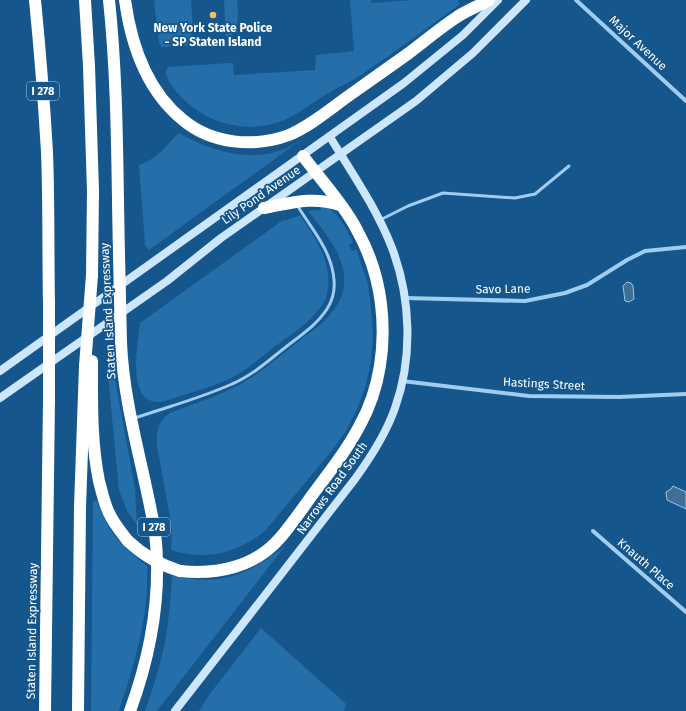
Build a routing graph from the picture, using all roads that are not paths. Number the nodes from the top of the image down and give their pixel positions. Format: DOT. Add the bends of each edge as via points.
graph roads {
  1 [pos="35,0"];
  2 [pos="86,0"];
  3 [pos="109,0"];
  4 [pos="125,0"];
  5 [pos="489,0"];
  6 [pos="498,0"];
  7 [pos="526,0"];
  8 [pos="576,0"];
  9 [pos="686,101"];
  10 [pos="330,137"];
  11 [pos="340,154"];
  12 [pos="303,156"];
  13 [pos="569,166"];
  14 [pos="315,172"];
  15 [pos="295,202"];
  16 [pos="340,205"];
  17 [pos="264,208"];
  18 [pos="380,220"];
  19 [pos="686,247"];
  20 [pos="405,298"];
  21 [pos="88,364"];
  22 [pos="0,371"];
  23 [pos="402,381"];
  24 [pos="686,394"];
  25 [pos="0,398"];
  26 [pos="131,420"];
  27 [pos="593,531"];
  28 [pos="686,612"];
  29 [pos="45,711"];
  30 [pos="78,711"];
  31 [pos="130,711"];
  32 [pos="175,711"];
  1 -- 29 [label="highway, Staten Island Expressway / I 278, bridge" via="48,182 49,399"];
  2 -- 21 [label="highway, bridge" via="93,191"];
  3 -- 26 [label="highway, Staten Island Expressway / I 278, bridge" via="115,83 121,343"];
  4 -- 5 [label="highway" via="129,27 137,50 150,80 169,108 197,130 222,139 256,142 278,138 300,129 458,16"];
  6 -- 10 [label="main road, Lily Pond Avenue" via="424,68"];
  7 -- 11 [label="main road, Lily Pond Avenue" via="454,70"];
  8 -- 9 [label="street, Major Avenue"];
  10 -- 11 [label="main road, Narrows Road South"];
  10 -- 12 [label="main road, Lily Pond Avenue"];
  11 -- 14 [label="main road, Lily Pond Avenue"];
  11 -- 18 [label="main road, Narrows Road South"];
  12 -- 14 [label="highway"];
  12 -- 22 [label="main road, Lily Pond Avenue"];
  13 -- 18 [label="lane" via="535,194 515,198 443,193"];
  14 -- 16 [label="highway"];
  14 -- 17 [label="main road, Lily Pond Avenue"];
  15 -- 16 [label="highway" via="321,200"];
  15 -- 17 [label="highway"];
  15 -- 26 [label="lane" via="331,262 335,281 334,291 325,311 305,332 244,378 221,389"];
  16 -- 21 [label="highway, bridge" via="366,248 381,304 381,356 374,391 354,436 337,462 287,530 270,548 251,560 230,569 205,573 180,571 149,558 119,531 104,503 97,467"];
  17 -- 25 [label="main road, Lily Pond Avenue" via="167,281"];
  18 -- 20 [label="main road, Narrows Road South" via="392,248"];
  19 -- 20 [label="street, Savo Lane" via="645,251 587,285 565,293 533,299"];
  20 -- 23 [label="main road, Narrows Road South" via="407,337"];
  21 -- 30 [label="highway" via="80,507"];
  23 -- 24 [label="street, Hastings Street" via="529,396"];
  23 -- 32 [label="main road, Narrows Road South" via="396,407 372,456 340,501"];
  26 -- 31 [label="highway, Staten Island Expressway / I 278" via="152,513 157,575 150,642"];
  27 -- 28 [label="street, Knauth Place"];
}
